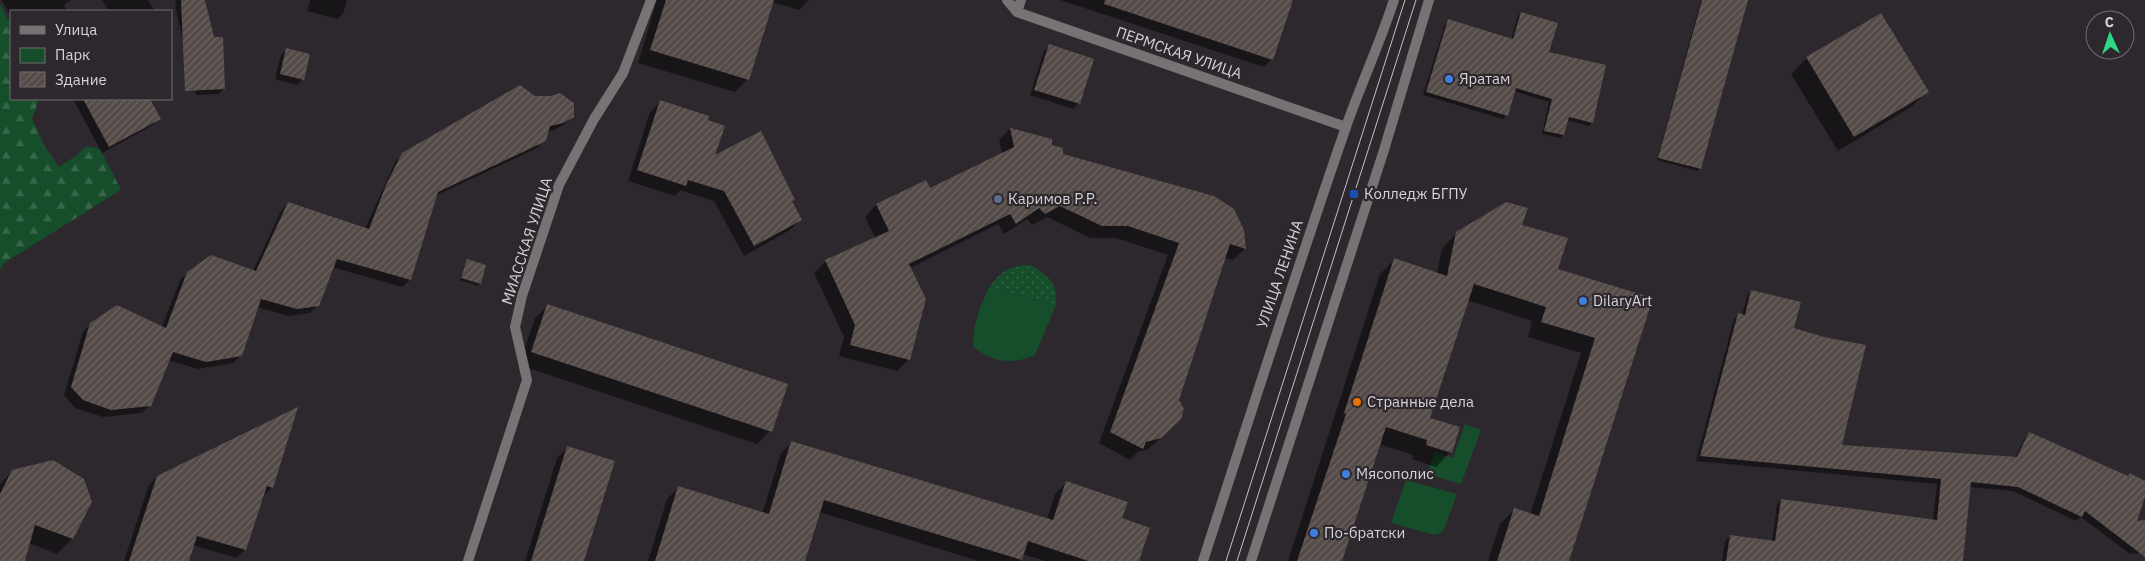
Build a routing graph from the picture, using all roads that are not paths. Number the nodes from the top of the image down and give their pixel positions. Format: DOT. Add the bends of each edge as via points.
graph roads {
  1 [pos="651,0"];
  2 [pos="1007,0"];
  3 [pos="1021,0"];
  4 [pos="1394,0"];
  5 [pos="1428,0"];
  6 [pos="1017,12"];
  7 [pos="1346,127"];
  8 [pos="468,561"];
  9 [pos="1203,561"];
  10 [pos="1251,561"];
  1 -- 8 [label="street, МИАССКАЯ УЛИЦА" via="623,73 559,185 522,296 515,327 526,380"];
  2 -- 6 [label="street"];
  3 -- 6 [label="street"];
  4 -- 7 [label="street, УЛИЦА ЛЕНИНА"];
  5 -- 10 [label="street" via="1384,150"];
  6 -- 7 [label="street, ПЕРМСКАЯ УЛИЦА"];
  7 -- 9 [label="street, УЛИЦА ЛЕНИНА" via="1286,301"];
}
